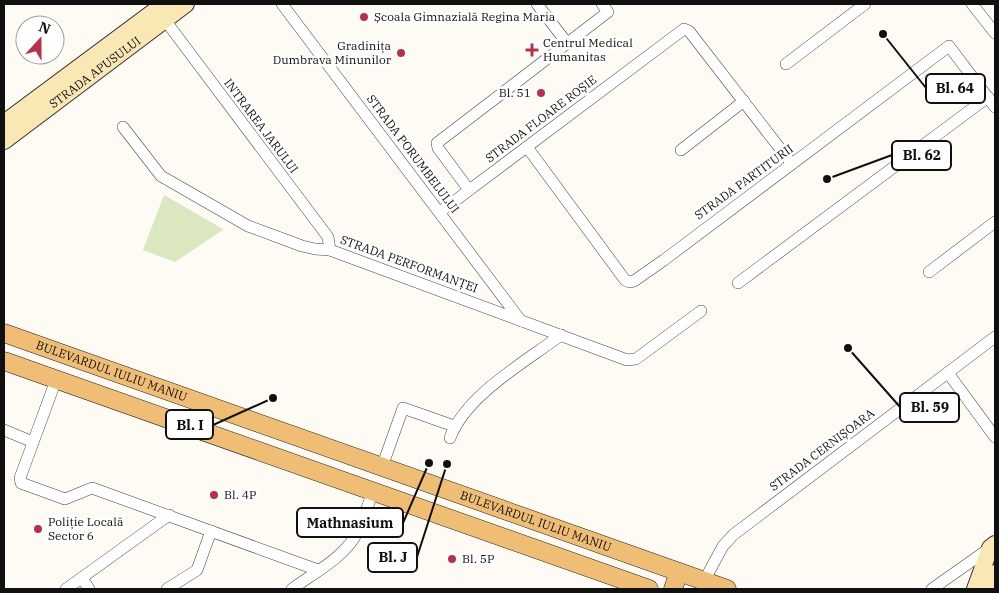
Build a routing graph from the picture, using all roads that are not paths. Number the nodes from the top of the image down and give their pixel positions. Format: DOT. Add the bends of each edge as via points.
graph roads {
  1 [pos="186,4"];
  2 [pos="282,4"];
  3 [pos="537,4"];
  4 [pos="865,4"];
  5 [pos="972,4"];
  6 [pos="605,8"];
  7 [pos="164,12"];
  8 [pos="995,33"];
  9 [pos="567,43"];
  10 [pos="786,64"];
  11 [pos="988,97"];
  12 [pos="744,102"];
  13 [pos="995,107"];
  14 [pos="123,127"];
  15 [pos="5,132"];
  16 [pos="527,147"];
  17 [pos="681,150"];
  18 [pos="792,164"];
  19 [pos="469,190"];
  20 [pos="440,212"];
  21 [pos="995,222"];
  22 [pos="330,250"];
  23 [pos="930,272"];
  24 [pos="738,283"];
  25 [pos="701,311"];
  26 [pos="521,320"];
  27 [pos="4,334"];
  28 [pos="561,335"];
  29 [pos="995,337"];
  30 [pos="4,361"];
  31 [pos="948,373"];
  32 [pos="56,380"];
  33 [pos="454,426"];
  34 [pos="4,430"];
  35 [pos="995,436"];
  36 [pos="450,438"];
  37 [pos="34,442"];
  38 [pos="382,467"];
  39 [pos="373,491"];
  40 [pos="169,515"];
  41 [pos="211,530"];
  42 [pos="994,549"];
  43 [pos="318,570"];
  44 [pos="679,572"];
  45 [pos="995,573"];
  46 [pos="82,578"];
  47 [pos="704,581"];
  48 [pos="66,589"];
  49 [pos="89,589"];
  50 [pos="167,589"];
  51 [pos="292,589"];
  52 [pos="649,589"];
  53 [pos="673,589"];
  54 [pos="727,589"];
  55 [pos="932,589"];
  56 [pos="975,589"];
  57 [pos="989,589"];
  1 -- 7 [label="main road, STRADA APUSULUI"];
  2 -- 20 [label="street, STRADA PORUMBELULUI"];
  3 -- 9 [label="street"];
  4 -- 10 [label="street"];
  5 -- 8 [label="street"];
  6 -- 9 [label="street"];
  7 -- 15 [label="main road, STRADA APUSULUI"];
  7 -- 22 [label="street, INTRAREA JARULUI" via="328,237"];
  9 -- 19 [label="street" via="437,143"];
  11 -- 13 [label="street, STRADA PARTITURII"];
  11 -- 18 [label="street, STRADA PARTITURII" via="949,46"];
  11 -- 24 [label="street"];
  12 -- 16 [label="street, STRADA FLOARE ROȘIE" via="689,31 684,29"];
  12 -- 17 [label="street"];
  12 -- 18 [label="street, STRADA FLOARE ROȘIE"];
  14 -- 22 [label="street, STRADA PERFORMANȚEI" via="161,176 248,226 302,246"];
  16 -- 18 [label="street, STRADA PARTITURII" via="629,282 664,260"];
  16 -- 19 [label="street, STRADA FLOARE ROȘIE"];
  19 -- 20 [label="street, STRADA FLOARE ROȘIE"];
  20 -- 26 [label="street, STRADA PORUMBELULUI"];
  21 -- 23 [label="street"];
  22 -- 26 [label="street, STRADA PERFORMANȚEI"];
  25 -- 28 [label="street, STRADA PERFORMANȚEI" via="634,360"];
  26 -- 28 [label="street, STRADA PERFORMANȚEI"];
  27 -- 38 [label="main road, BULEVARDUL IULIU MANIU"];
  28 -- 33 [label="street" via="480,394"];
  29 -- 31 [label="street, STRADA CERNIȘOARA"];
  30 -- 32 [label="main road, BULEVARDUL IULIU MANIU"];
  31 -- 35 [label="street"];
  31 -- 47 [label="street, STRADA CERNIȘOARA" via="732,535"];
  32 -- 37 [label="street"];
  32 -- 39 [label="main road, BULEVARDUL IULIU MANIU"];
  33 -- 36 [label="street"];
  33 -- 38 [label="street" via="403,408"];
  34 -- 37 [label="street"];
  37 -- 40 [label="street" via="21,483 65,499 92,488"];
  38 -- 39 [label="main road"];
  38 -- 44 [label="main road, BULEVARDUL IULIU MANIU"];
  39 -- 43 [label="street" via="354,538 340,554"];
  39 -- 52 [label="main road, BULEVARDUL IULIU MANIU"];
  40 -- 41 [label="street"];
  40 -- 46 [label="street"];
  41 -- 43 [label="street"];
  41 -- 50 [label="street" via="196,570"];
  42 -- 55 [label="street"];
  42 -- 56 [label="main road"];
  43 -- 51 [label="street"];
  44 -- 47 [label="main road, BULEVARDUL IULIU MANIU"];
  44 -- 53 [label="main road"];
  45 -- 57 [label="main road"];
  46 -- 48 [label="street"];
  46 -- 49 [label="street"];
  47 -- 54 [label="main road, BULEVARDUL IULIU MANIU"];
}
